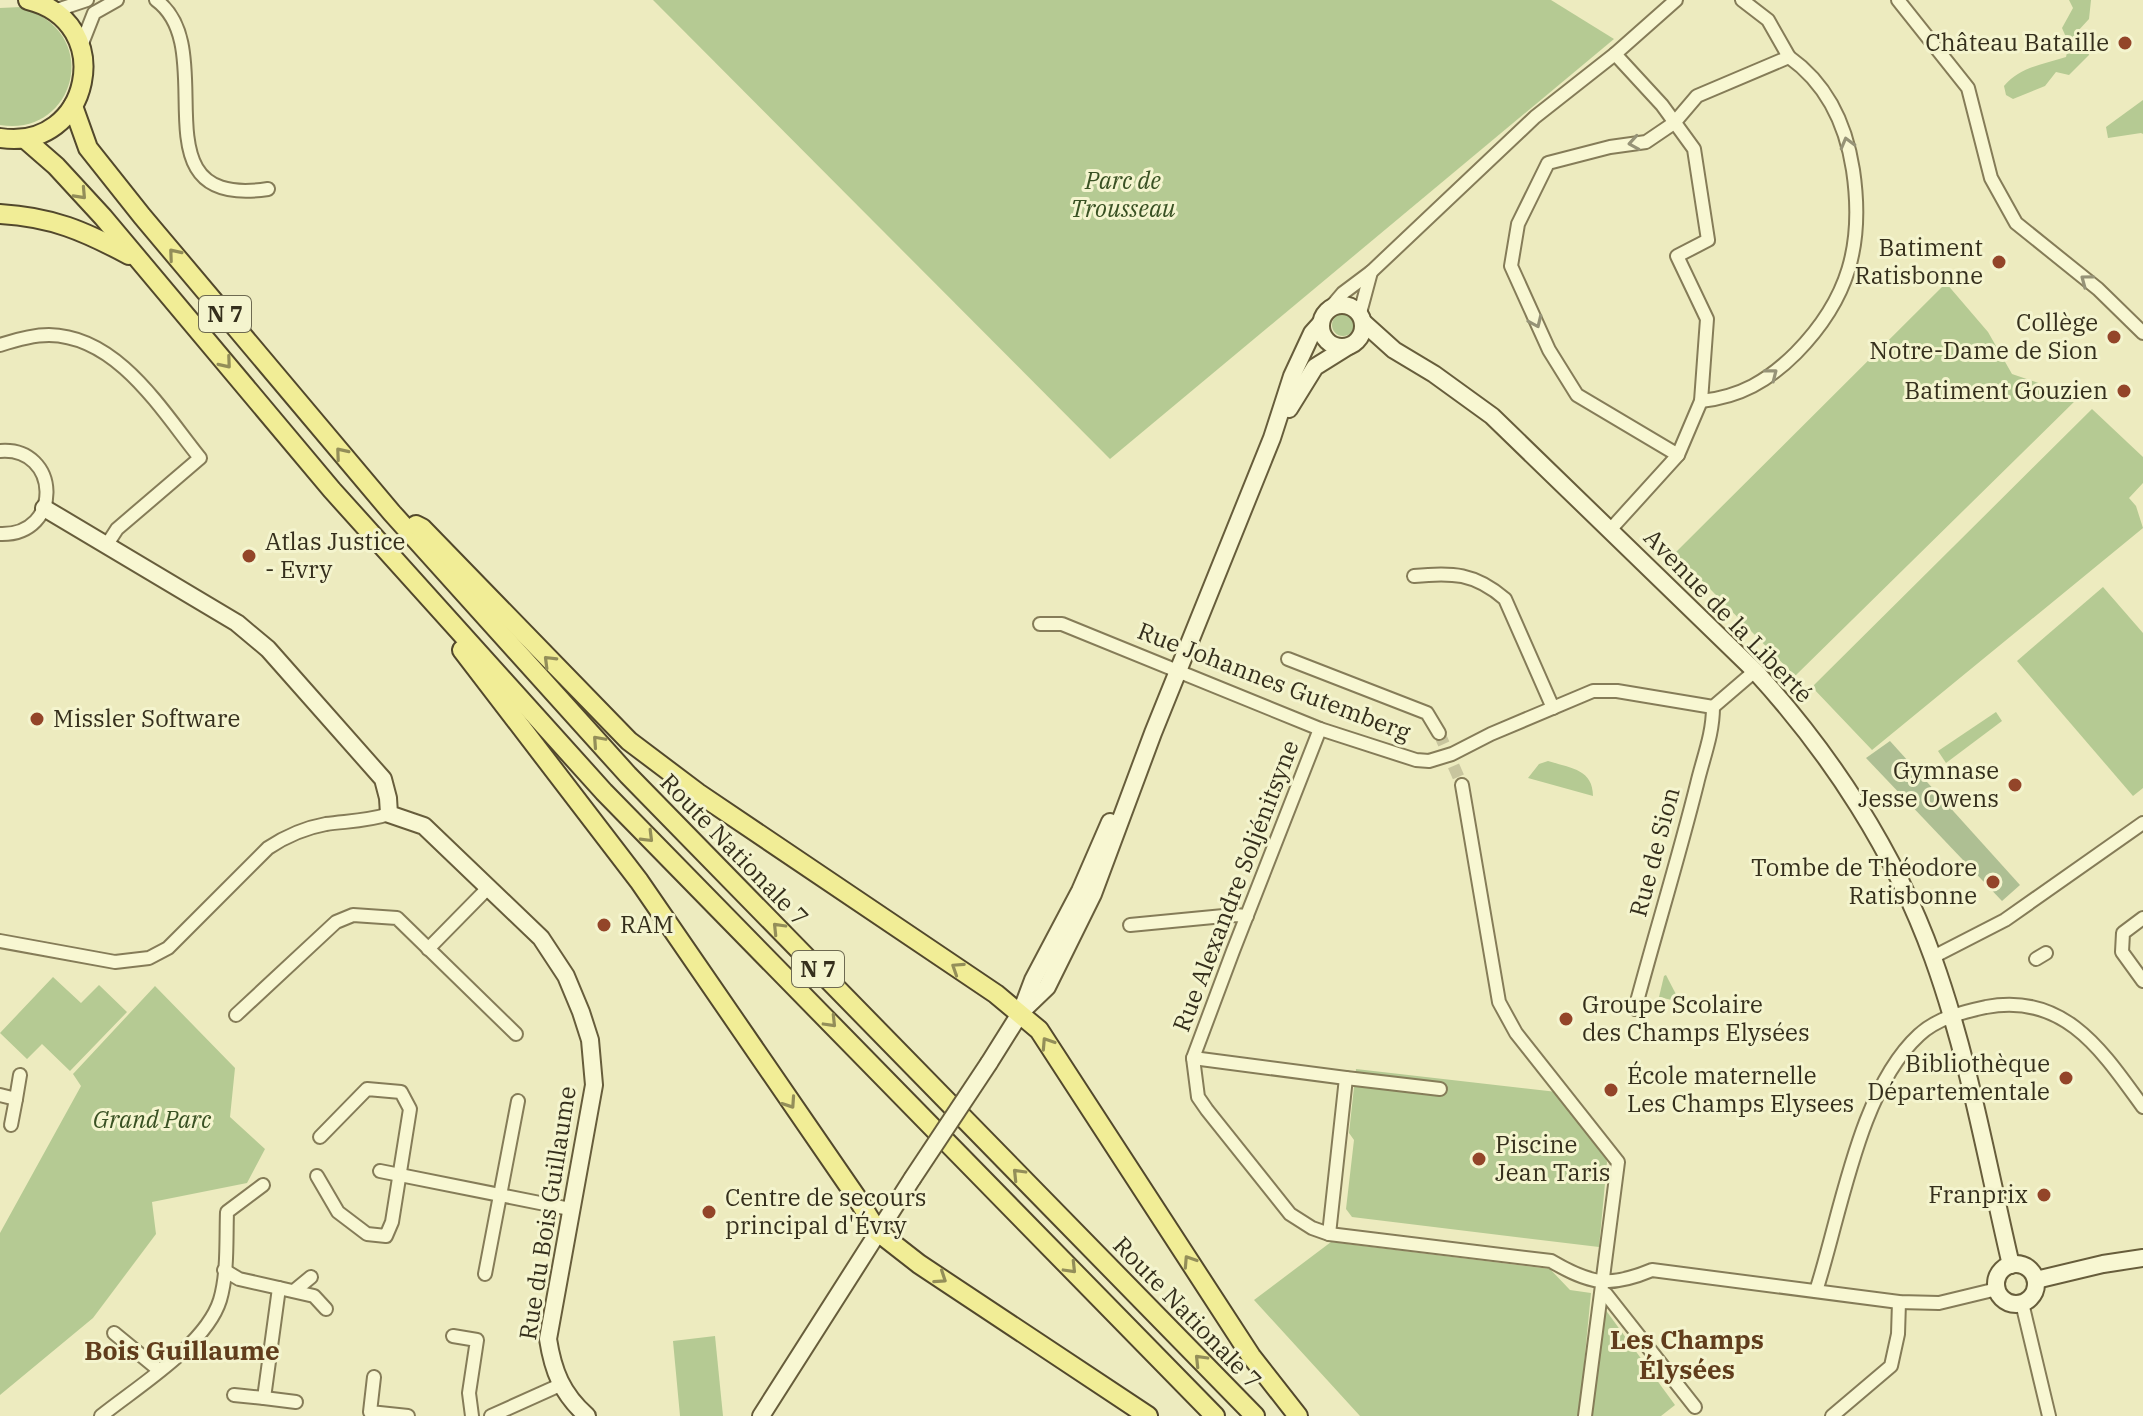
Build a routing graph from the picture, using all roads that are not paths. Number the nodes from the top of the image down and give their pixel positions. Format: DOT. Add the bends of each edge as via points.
graph roads {
  1 [pos="28,0"];
  2 [pos="87,0"];
  3 [pos="117,0"];
  4 [pos="156,0"];
  5 [pos="1676,0"];
  6 [pos="1742,0"];
  7 [pos="1898,0"];
  8 [pos="54,11"];
  9 [pos="81,46"];
  10 [pos="1615,54"];
  11 [pos="1789,57"];
  12 [pos="73,106"];
  13 [pos="1674,123"];
  14 [pos="0,138"];
  15 [pos="25,139"];
  16 [pos="268,189"];
  17 [pos="0,214"];
  18 [pos="140,260"];
  19 [pos="1371,272"];
  20 [pos="1331,307"];
  21 [pos="1362,318"];
  22 [pos="1321,323"];
  23 [pos="2143,333"];
  24 [pos="0,345"];
  25 [pos="1350,346"];
  26 [pos="1394,350"];
  27 [pos="1701,401"];
  28 [pos="1272,438"];
  29 [pos="0,451"];
  30 [pos="1678,455"];
  31 [pos="44,508"];
  32 [pos="392,513"];
  33 [pos="1610,530"];
  34 [pos="0,534"];
  35 [pos="106,546"];
  36 [pos="406,573"];
  37 [pos="1414,576"];
  38 [pos="1040,624"];
  39 [pos="1288,659"];
  40 [pos="1179,671"];
  41 [pos="1755,671"];
  42 [pos="1713,707"];
  43 [pos="1553,708"];
  44 [pos="1320,729"];
  45 [pos="1439,733"];
  46 [pos="1462,785"];
  47 [pos="389,814"];
  48 [pos="2143,823"];
  49 [pos="488,888"];
  50 [pos="2044,894"];
  51 [pos="2053,905"];
  52 [pos="1247,916"];
  53 [pos="2143,918"];
  54 [pos="1130,925"];
  55 [pos="0,941"];
  56 [pos="428,949"];
  57 [pos="1933,957"];
  58 [pos="2143,981"];
  59 [pos="1635,1009"];
  60 [pos="1021,1012"];
  61 [pos="236,1015"];
  62 [pos="1951,1016"];
  63 [pos="516,1034"];
  64 [pos="1193,1058"];
  65 [pos="20,1075"];
  66 [pos="1346,1078"];
  67 [pos="1440,1089"];
  68 [pos="0,1095"];
  69 [pos="16,1099"];
  70 [pos="518,1101"];
  71 [pos="2143,1107"];
  72 [pos="11,1125"];
  73 [pos="320,1137"];
  74 [pos="380,1171"];
  75 [pos="317,1176"];
  76 [pos="400,1176"];
  77 [pos="263,1185"];
  78 [pos="499,1196"];
  79 [pos="570,1209"];
  80 [pos="878,1232"];
  81 [pos="1329,1234"];
  82 [pos="2143,1258"];
  83 [pos="2011,1265"];
  84 [pos="224,1270"];
  85 [pos="485,1274"];
  86 [pos="311,1277"];
  87 [pos="2036,1280"];
  88 [pos="279,1288"];
  89 [pos="1603,1288"];
  90 [pos="1997,1289"];
  91 [pos="294,1291"];
  92 [pos="1816,1291"];
  93 [pos="1899,1302"];
  94 [pos="2022,1303"];
  95 [pos="326,1309"];
  96 [pos="114,1333"];
  97 [pos="453,1336"];
  98 [pos="159,1370"];
  99 [pos="374,1377"];
  100 [pos="560,1385"];
  101 [pos="234,1395"];
  102 [pos="264,1398"];
  103 [pos="296,1402"];
  104 [pos="1695,1407"];
  105 [pos="101,1416"];
  106 [pos="408,1416"];
  107 [pos="472,1416"];
  108 [pos="491,1416"];
  109 [pos="587,1416"];
  110 [pos="761,1416"];
  111 [pos="1148,1416"];
  112 [pos="1215,1416"];
  113 [pos="1255,1416"];
  114 [pos="1298,1416"];
  115 [pos="1585,1416"];
  116 [pos="1832,1416"];
  117 [pos="2049,1416"];
  1 -- 8 [label="main road"];
  2 -- 8 [label="street"];
  3 -- 9 [label="street" via="94,13"];
  4 -- 16 [label="street" via="170,11 183,45 192,162 222,190"];
  5 -- 10 [label="street"];
  6 -- 11 [label="street" via="1768,20"];
  23 -- 7 [label="street, one-way" via="2016,223 1991,178 1968,88"];
  8 -- 9 [label="main road"];
  9 -- 12 [label="main road" via="84,77"];
  10 -- 13 [label="street"];
  10 -- 19 [label="street" via="1535,117"];
  11 -- 13 [label="street" via="1697,96"];
  27 -- 11 [label="street, one-way" via="1741,394 1787,363 1831,312 1851,261 1857,214 1850,149 1832,105"];
  12 -- 15 [label="main road" via="53,127"];
  32 -- 12 [label="main road, N 7, one-way" via="88,148"];
  13 -- 27 [label="street" via="1694,149 1708,240 1677,256 1707,319"];
  13 -- 30 [label="street, one-way" via="1646,142 1548,163 1518,224 1511,266 1549,350 1577,395"];
  14 -- 15 [label="main road"];
  15 -- 18 [label="main road, N 7, one-way"];
  17 -- 18 [label="main road" via="54,221"];
  18 -- 36 [label="main road, N 7, one-way"];
  19 -- 20 [label="street"];
  19 -- 21 [label="street"];
  20 -- 21 [label="street" via="1346,305"];
  20 -- 22 [label="street"];
  21 -- 25 [label="street" via="1361,336"];
  21 -- 26 [label="street, Avenue de la Liberté"];
  22 -- 25 [label="street" via="1328,342"];
  22 -- 28 [label="street" via="1292,376"];
  24 -- 35 [label="street" via="50,335 106,353 132,376 200,458 117,529"];
  25 -- 26 [label="street, Avenue de la Liberté"];
  25 -- 28 [label="street" via="1315,367"];
  26 -- 33 [label="street, Avenue de la Liberté" via="1492,416"];
  27 -- 30 [label="street"];
  28 -- 40 [label="street"];
  29 -- 31 [label="street" via="21,453 41,470 47,495"];
  30 -- 33 [label="street"];
  31 -- 34 [label="street" via="26,528"];
  31 -- 35 [label="street"];
  60 -- 32 [label="main road, one-way" via="629,741 422,528"];
  113 -- 32 [label="main road, Route Nationale 7 / N 7, one-way" via="628,775"];
  33 -- 41 [label="street, Avenue de la Liberté"];
  35 -- 47 [label="street" via="237,623 268,649 383,779"];
  36 -- 80 [label="main road, one-way" via="639,881"];
  36 -- 112 [label="main road, N 7, one-way" via="604,792"];
  37 -- 43 [label="street" via="1449,572 1492,588 1505,599"];
  38 -- 40 [label="street, Rue Johannes Gutemberg" via="1062,624"];
  39 -- 45 [label="street" via="1427,713"];
  40 -- 44 [label="street, Rue Johannes Gutemberg"];
  40 -- 60 [label="street" via="1093,894 1047,987"];
  41 -- 42 [label="street"];
  41 -- 57 [label="street, Avenue de la Liberté" via="1854,798"];
  42 -- 43 [label="street, Rue Johannes Gutemberg" via="1593,691"];
  42 -- 59 [label="street, Rue de Sion" via="1711,738"];
  43 -- 44 [label="street, Rue Johannes Gutemberg" via="1429,761"];
  44 -- 52 [label="street, Rue Alexandre Soljénitsyne"];
  46 -- 89 [label="street" via="1499,1002 1516,1033 1618,1162"];
  47 -- 49 [label="street, Rue du Bois Guillaume" via="424,826"];
  47 -- 55 [label="street" via="325,824 285,837 168,948 149,958 115,962"];
  48 -- 50 [label="street"];
  49 -- 56 [label="street"];
  49 -- 79 [label="street, Rue du Bois Guillaume" via="541,938 566,976 590,1040 594,1085"];
  50 -- 51 [label="street"];
  50 -- 57 [label="street"];
  52 -- 54 [label="street"];
  52 -- 64 [label="street, Rue Alexandre Soljénitsyne"];
  53 -- 58 [label="street" via="2123,933 2122,952"];
  56 -- 61 [label="street" via="397,918 353,915 336,922"];
  56 -- 63 [label="street"];
  57 -- 62 [label="street, Avenue de la Liberté"];
  60 -- 80 [label="street, bridge"];
  114 -- 60 [label="main road, one-way" via="1251,1356 1039,1030"];
  62 -- 71 [label="street" via="1994,1006 2048,1011 2073,1024 2103,1052"];
  62 -- 83 [label="street, Avenue de la Liberté"];
  62 -- 92 [label="street" via="1922,1032 1904,1051 1874,1102"];
  64 -- 66 [label="street, Rue Alexandre Soljénitsyne"];
  64 -- 81 [label="street, Rue Alexandre Soljénitsyne" via="1198,1097 1207,1110 1290,1214"];
  65 -- 69 [label="street"];
  66 -- 67 [label="street, Rue Alexandre Soljénitsyne"];
  66 -- 81 [label="street"];
  68 -- 69 [label="street"];
  69 -- 72 [label="street"];
  70 -- 78 [label="street"];
  73 -- 76 [label="street" via="367,1089 401,1092 410,1109"];
  74 -- 76 [label="street"];
  75 -- 76 [label="street" via="338,1212 367,1234 386,1236"];
  76 -- 78 [label="street"];
  77 -- 84 [label="street" via="227,1212"];
  78 -- 79 [label="street"];
  78 -- 85 [label="street"];
  79 -- 100 [label="street, Rue du Bois Guillaume" via="548,1339"];
  80 -- 110 [label="street"];
  80 -- 111 [label="main road, one-way"];
  81 -- 89 [label="street, Rue Alexandre Soljénitsyne" via="1551,1261"];
  82 -- 87 [label="street"];
  83 -- 87 [label="street" via="2029,1268"];
  83 -- 90 [label="street" via="2000,1273"];
  84 -- 88 [label="street"];
  84 -- 98 [label="street" via="220,1299 198,1339"];
  86 -- 91 [label="street"];
  87 -- 94 [label="street" via="2033,1295"];
  88 -- 91 [label="street"];
  88 -- 102 [label="street"];
  89 -- 92 [label="street" via="1652,1270"];
  89 -- 104 [label="street"];
  89 -- 115 [label="street"];
  90 -- 93 [label="street" via="1939,1303"];
  90 -- 94 [label="street" via="2005,1300"];
  91 -- 95 [label="street" via="314,1296"];
  92 -- 93 [label="street"];
  93 -- 116 [label="street" via="1891,1366"];
  94 -- 117 [label="street"];
  96 -- 98 [label="street"];
  97 -- 107 [label="street" via="477,1340 469,1393"];
  98 -- 105 [label="street"];
  99 -- 106 [label="street" via="370,1412"];
  100 -- 108 [label="street"];
  100 -- 109 [label="street, Rue du Bois Guillaume"];
  101 -- 102 [label="street"];
  102 -- 103 [label="street"];
}
